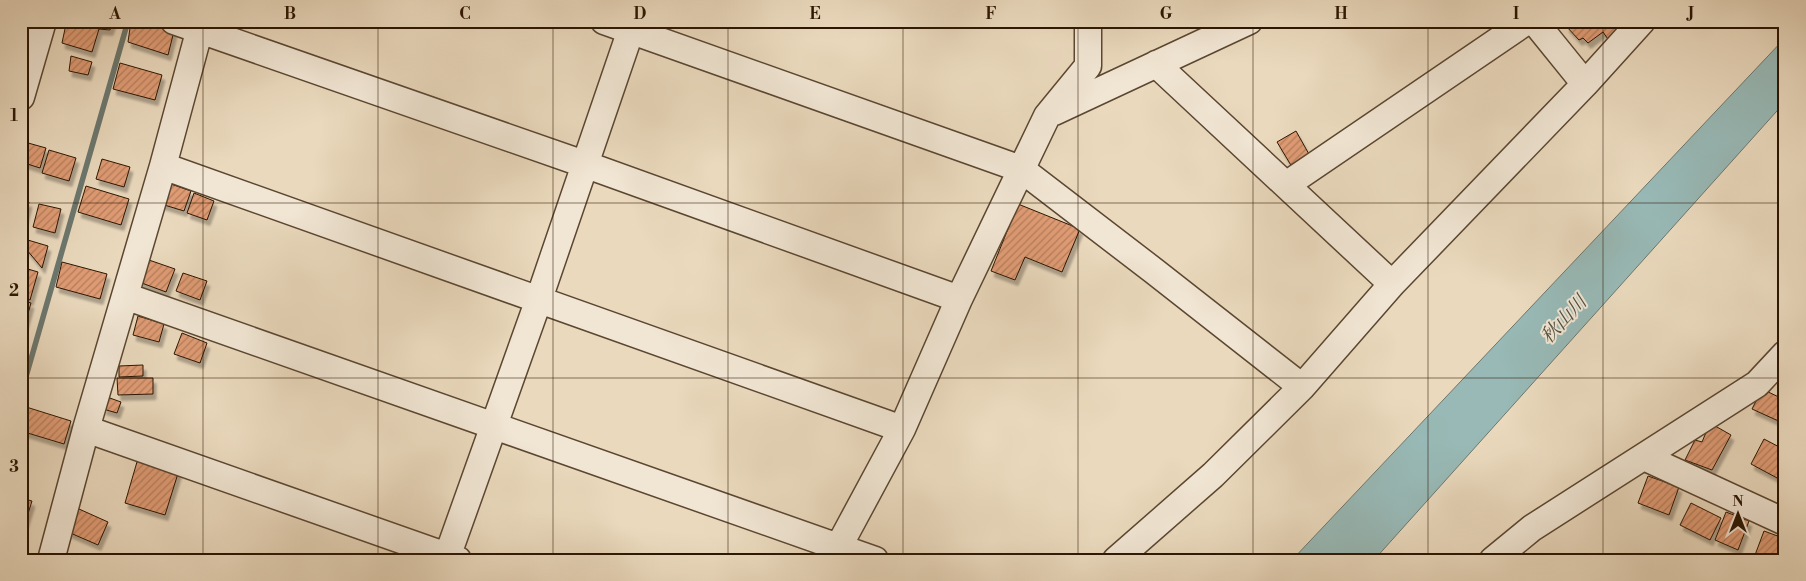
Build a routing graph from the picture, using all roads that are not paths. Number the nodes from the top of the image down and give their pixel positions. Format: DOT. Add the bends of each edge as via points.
graph roads {
  1 [pos="43,21"];
  2 [pos="174,21"];
  3 [pos="604,21"];
  4 [pos="1088,21"];
  5 [pos="1249,21"];
  6 [pos="1526,21"];
  7 [pos="1534,21"];
  8 [pos="1642,21"];
  9 [pos="201,26"];
  10 [pos="632,26"];
  11 [pos="1156,64"];
  12 [pos="1585,84"];
  13 [pos="21,97"];
  14 [pos="1047,116"];
  15 [pos="584,164"];
  16 [pos="163,166"];
  17 [pos="1021,169"];
  18 [pos="1286,186"];
  19 [pos="1392,284"];
  20 [pos="125,296"];
  21 [pos="539,299"];
  22 [pos="959,300"];
  23 [pos="1780,366"];
  24 [pos="1302,388"];
  25 [pos="494,426"];
  26 [pos="86,429"];
  27 [pos="902,429"];
  28 [pos="1644,456"];
  29 [pos="1785,522"];
  30 [pos="839,546"];
  31 [pos="450,558"];
  32 [pos="1503,558"];
  33 [pos="51,560"];
  34 [pos="875,560"];
  35 [pos="1116,560"];
  1 -- 13 [label="street"];
  2 -- 9 [label="street"];
  3 -- 10 [label="street"];
  4 -- 14 [label="street" via="1088,66"];
  5 -- 11 [label="street"];
  6 -- 18 [label="street"];
  7 -- 12 [label="street"];
  8 -- 12 [label="street"];
  9 -- 15 [label="street"];
  9 -- 16 [label="street"];
  10 -- 15 [label="street"];
  10 -- 17 [label="street"];
  11 -- 14 [label="street"];
  11 -- 18 [label="street"];
  12 -- 19 [label="street"];
  14 -- 17 [label="street"];
  15 -- 21 [label="street"];
  15 -- 22 [label="street"];
  16 -- 20 [label="street"];
  16 -- 21 [label="street"];
  17 -- 22 [label="street"];
  17 -- 24 [label="street"];
  18 -- 19 [label="street"];
  19 -- 24 [label="street"];
  20 -- 25 [label="street"];
  20 -- 26 [label="street"];
  21 -- 25 [label="street"];
  21 -- 27 [label="street"];
  22 -- 27 [label="street"];
  23 -- 28 [label="street"];
  24 -- 35 [label="street" via="1213,475"];
  25 -- 30 [label="street"];
  25 -- 31 [label="street"];
  26 -- 31 [label="street"];
  26 -- 33 [label="street"];
  27 -- 30 [label="street"];
  28 -- 29 [label="street"];
  28 -- 32 [label="street" via="1532,528"];
  30 -- 34 [label="street"];
}
